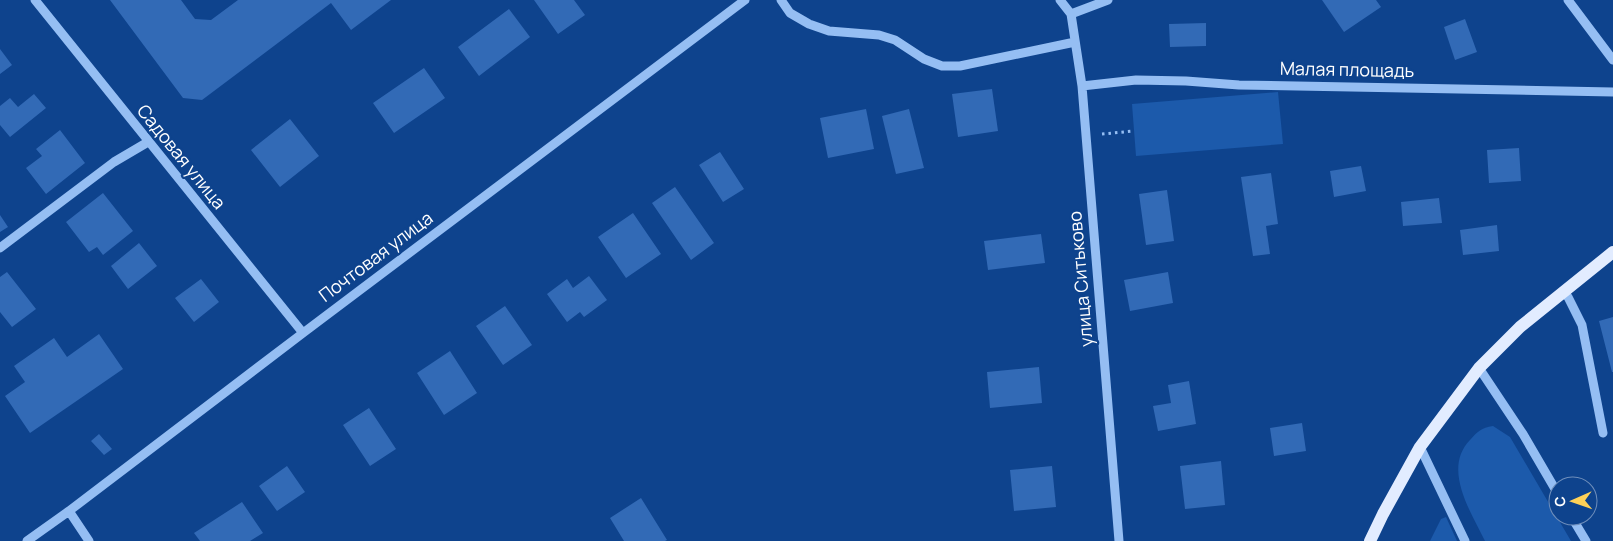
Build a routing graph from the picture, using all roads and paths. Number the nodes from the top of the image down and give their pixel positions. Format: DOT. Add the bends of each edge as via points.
graph roads {
  1 [pos="35,0"];
  2 [pos="746,0"];
  3 [pos="781,0"];
  4 [pos="1060,0"];
  5 [pos="1108,0"];
  6 [pos="1568,0"];
  7 [pos="1071,14"];
  8 [pos="1075,42"];
  9 [pos="1613,60"];
  10 [pos="1082,86"];
  11 [pos="1613,92"];
  12 [pos="1134,131"];
  13 [pos="1086,135"];
  14 [pos="148,142"];
  15 [pos="0,248"];
  16 [pos="1613,252"];
  17 [pos="1562,292"];
  18 [pos="303,333"];
  19 [pos="1479,368"];
  20 [pos="1603,432"];
  21 [pos="1420,446"];
  22 [pos="1548,477"];
  23 [pos="69,511"];
  24 [pos="1577,526"];
  25 [pos="27,541"];
  26 [pos="89,541"];
  27 [pos="1119,541"];
  28 [pos="1370,541"];
  29 [pos="1465,541"];
  30 [pos="1586,541"];
  1 -- 14 [label="street, Садовая улица"];
  2 -- 18 [label="street, Почтовая улица"];
  3 -- 8 [label="street" via="790,13 809,24 829,31 879,35 895,40 924,59 942,66 960,66"];
  4 -- 7 [label="street"];
  5 -- 7 [label="street"];
  6 -- 9 [label="street"];
  7 -- 8 [label="street, улица Ситьково"];
  8 -- 10 [label="street, улица Ситьково"];
  10 -- 11 [label="street, Малая площадь" via="1136,80"];
  10 -- 13 [label="street, улица Ситьково"];
  12 -- 13 [label="path"];
  13 -- 27 [label="street, улица Ситьково"];
  14 -- 15 [label="street" via="114,162"];
  14 -- 18 [label="street, Садовая улица"];
  16 -- 17 [label="main road"];
  17 -- 19 [label="main road" via="1520,327"];
  17 -- 20 [label="street" via="1568,297 1582,325"];
  18 -- 23 [label="street, Почтовая улица"];
  19 -- 21 [label="main road"];
  19 -- 22 [label="street"];
  21 -- 28 [label="main road"];
  21 -- 29 [label="street"];
  23 -- 25 [label="street, Почтовая улица"];
  23 -- 26 [label="street"];
  24 -- 30 [label="street"];
}
